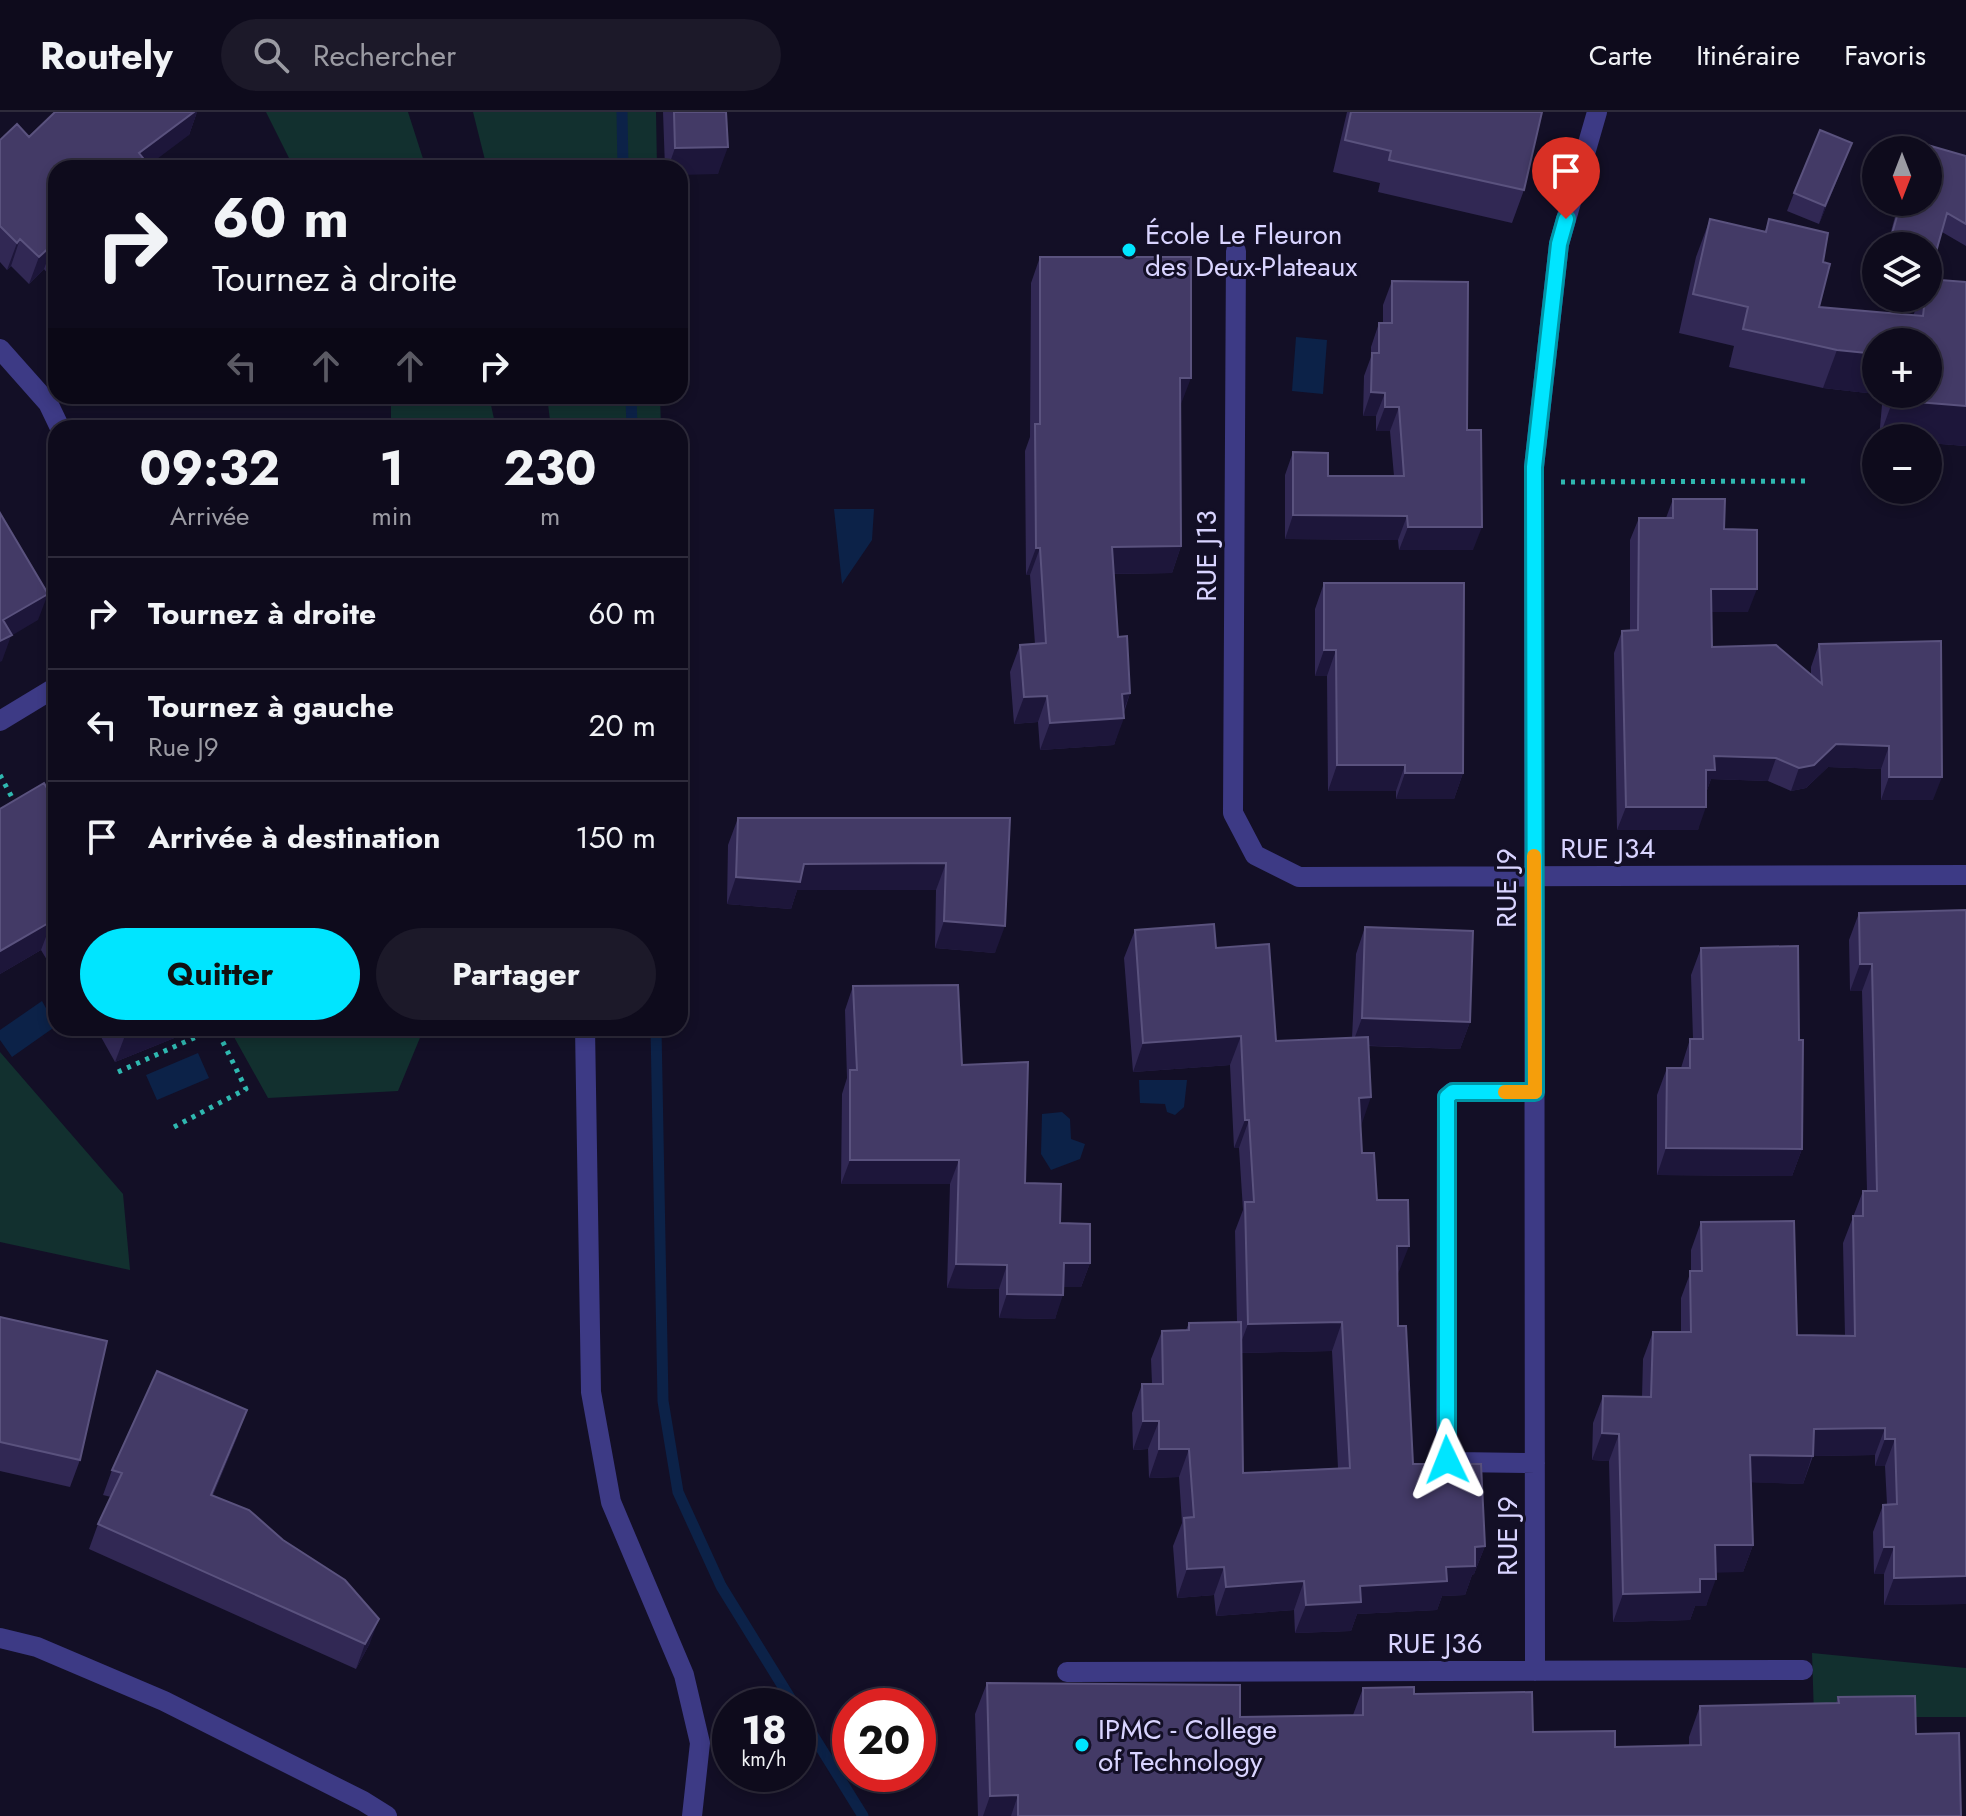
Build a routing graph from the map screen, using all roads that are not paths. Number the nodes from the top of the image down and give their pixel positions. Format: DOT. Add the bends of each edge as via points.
graph roads {
  1 [pos="1597,112"];
  2 [pos="1236,251"];
  3 [pos="0,349"];
  4 [pos="48,403"];
  5 [pos="48,692"];
  6 [pos="0,721"];
  7 [pos="1255,855"];
  8 [pos="1966,875"];
  9 [pos="1534,876"];
  10 [pos="585,1036"];
  11 [pos="1535,1092"];
  12 [pos="1535,1463"];
  13 [pos="0,1638"];
  14 [pos="1803,1670"];
  15 [pos="1535,1671"];
  16 [pos="1067,1672"];
  17 [pos="387,1816"];
  18 [pos="692,1816"];
  1 -- 9 [label="street, RUE J9" via="1559,244 1534,482"];
  2 -- 7 [label="street, RUE J13" via="1233,813"];
  3 -- 4 [label="street"];
  5 -- 6 [label="street"];
  7 -- 9 [label="street, RUE J34" via="1299,877"];
  8 -- 9 [label="street, RUE J34"];
  9 -- 11 [label="street, RUE J9"];
  10 -- 18 [label="street" via="591,1392 611,1502 691,1702 700,1743"];
  11 -- 12 [label="street, RUE J9"];
  11 -- 12 [label="street" via="1453,1092 1447,1097 1446,1452 1447,1460 1455,1462"];
  12 -- 15 [label="street, RUE J9"];
  13 -- 17 [label="street" via="37,1647 164,1701"];
  14 -- 15 [label="street, RUE J36"];
  15 -- 16 [label="street, RUE J36"];
}
